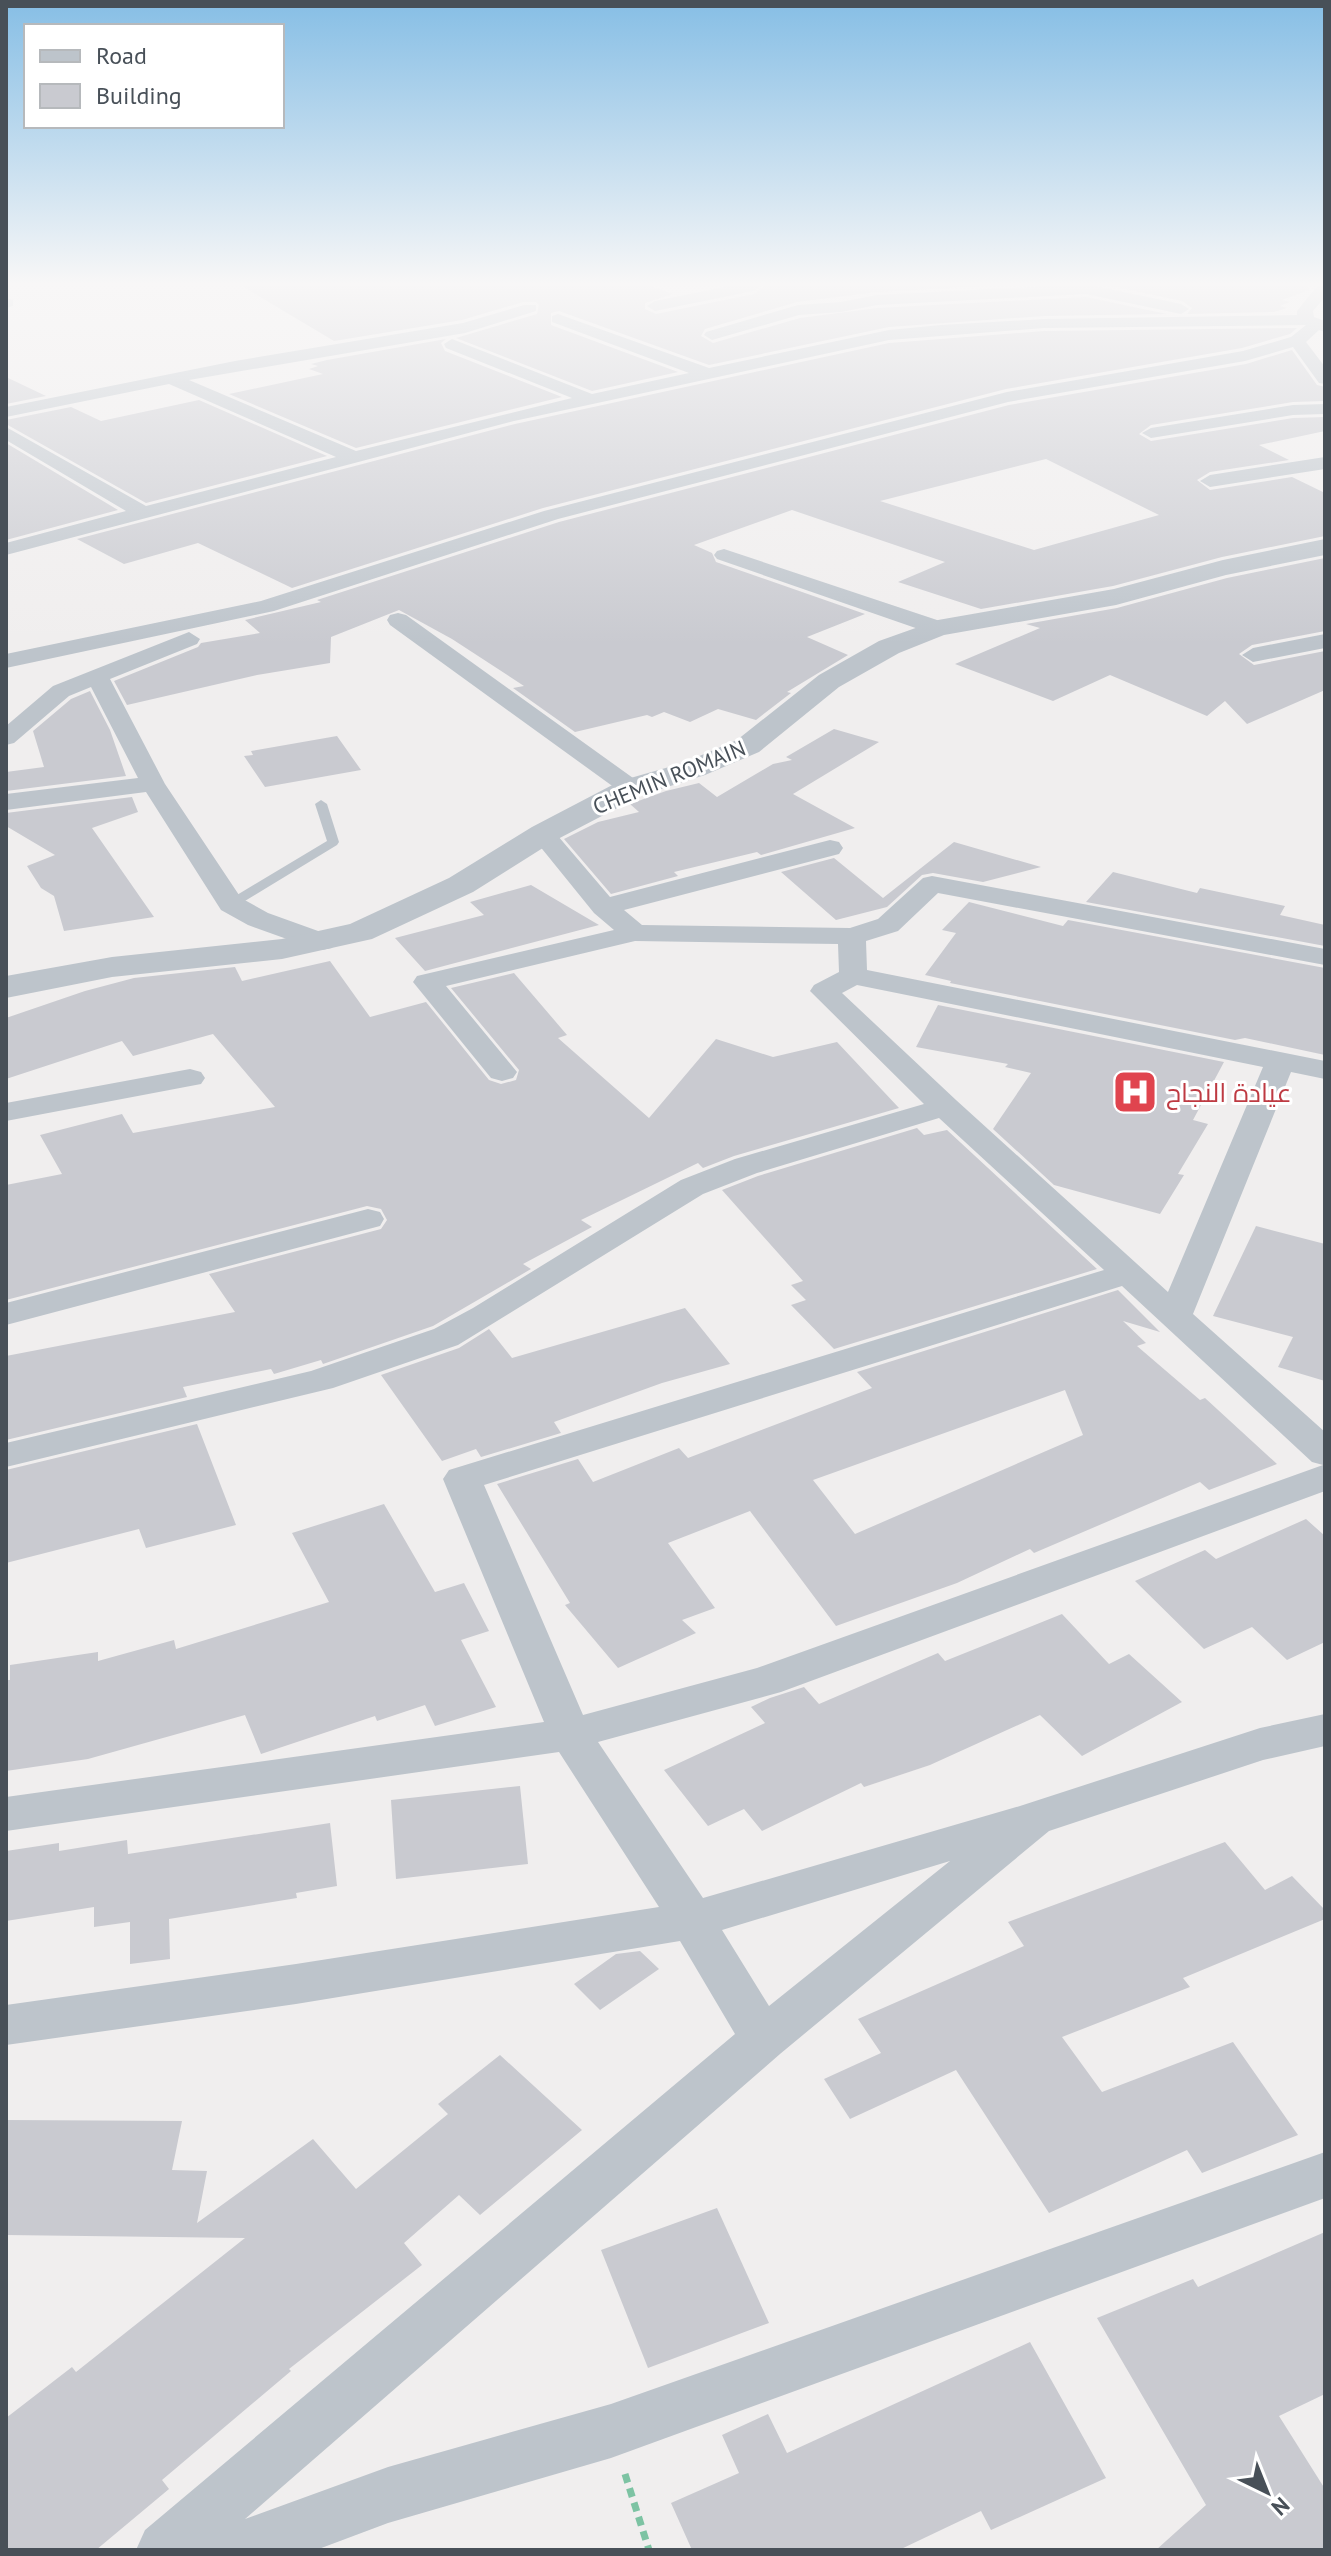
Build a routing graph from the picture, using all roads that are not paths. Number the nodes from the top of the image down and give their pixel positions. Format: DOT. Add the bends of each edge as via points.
graph roads {
  1 [pos="41,405"];
  2 [pos="232,405"];
  3 [pos="565,405"];
  4 [pos="974,405"];
  5 [pos="1325,409"];
  6 [pos="6,412"];
  7 [pos="6,432"];
  8 [pos="1151,433"];
  9 [pos="355,458"];
  10 [pos="1325,463"];
  11 [pos="1210,481"];
  12 [pos="145,514"];
  13 [pos="1325,547"];
  14 [pos="6,549"];
  15 [pos="724,555"];
  16 [pos="266,606"];
  17 [pos="398,620"];
  18 [pos="938,628"];
  19 [pos="1325,641"];
  20 [pos="1253,655"];
  21 [pos="6,661"];
  22 [pos="97,677"];
  23 [pos="6,738"];
  24 [pos="153,784"];
  25 [pos="631,788"];
  26 [pos="6,802"];
  27 [pos="321,804"];
  28 [pos="543,834"];
  29 [pos="830,848"];
  30 [pos="231,904"];
  31 [pos="604,907"];
  32 [pos="635,933"];
  33 [pos="852,936"];
  34 [pos="322,942"];
  35 [pos="1325,957"];
  36 [pos="853,976"];
  37 [pos="6,987"];
  38 [pos="1280,1061"];
  39 [pos="1325,1070"];
  40 [pos="502,1072"];
  41 [pos="190,1078"];
  42 [pos="945,1107"];
  43 [pos="6,1112"];
  44 [pos="368,1219"];
  45 [pos="1130,1273"];
  46 [pos="6,1314"];
  47 [pos="1175,1317"];
  48 [pos="1325,1453"];
  49 [pos="6,1455"];
  50 [pos="1325,1477"];
  51 [pos="1325,1730"];
  52 [pos="570,1734"];
  53 [pos="6,1814"];
  54 [pos="1033,1819"];
  55 [pos="692,1920"];
  56 [pos="6,2025"];
  57 [pos="763,2039"];
  58 [pos="1325,2175"];
  59 [pos="165,2550"];
  60 [pos="238,2550"];
  1 -- 6 [label="street"];
  2 -- 9 [label="street"];
  3 -- 9 [label="street"];
  4 -- 16 [label="street" via="551,515"];
  5 -- 8 [label="street"];
  7 -- 12 [label="street"];
  9 -- 12 [label="street"];
  10 -- 11 [label="street"];
  12 -- 14 [label="street"];
  13 -- 18 [label="street, CHEMIN ROMAIN" via="1104,600"];
  15 -- 18 [label="street"];
  16 -- 21 [label="street"];
  16 -- 22 [label="street"];
  17 -- 25 [label="street"];
  18 -- 25 [label="street, CHEMIN ROMAIN" via="889,647 829,681 748,746"];
  19 -- 20 [label="street"];
  22 -- 23 [label="street" via="61,691"];
  22 -- 24 [label="street"];
  24 -- 26 [label="street"];
  24 -- 30 [label="street"];
  25 -- 28 [label="street, CHEMIN ROMAIN"];
  27 -- 30 [label="lane" via="333,842"];
  28 -- 31 [label="street"];
  28 -- 34 [label="street, CHEMIN ROMAIN" via="461,885 360,932"];
  29 -- 31 [label="street"];
  30 -- 34 [label="street"];
  31 -- 32 [label="street"];
  32 -- 33 [label="street"];
  32 -- 40 [label="street" via="427,982"];
  33 -- 35 [label="street" via="888,925 932,884"];
  33 -- 36 [label="street"];
  34 -- 37 [label="street, CHEMIN ROMAIN" via="112,967"];
  36 -- 38 [label="street"];
  36 -- 42 [label="street" via="824,991"];
  38 -- 39 [label="street"];
  38 -- 47 [label="street"];
  41 -- 43 [label="street"];
  42 -- 45 [label="street"];
  42 -- 49 [label="street" via="692,1187 446,1337 320,1380"];
  44 -- 46 [label="street"];
  45 -- 47 [label="street"];
  45 -- 52 [label="street" via="462,1479"];
  47 -- 48 [label="street"];
  50 -- 52 [label="street" via="766,1681"];
  51 -- 54 [label="street" via="1260,1744"];
  52 -- 53 [label="street"];
  52 -- 55 [label="street"];
  54 -- 55 [label="street"];
  54 -- 57 [label="street"];
  55 -- 56 [label="street"];
  55 -- 57 [label="street"];
  57 -- 59 [label="street"];
  58 -- 60 [label="street" via="611,2431 388,2495"];
}
